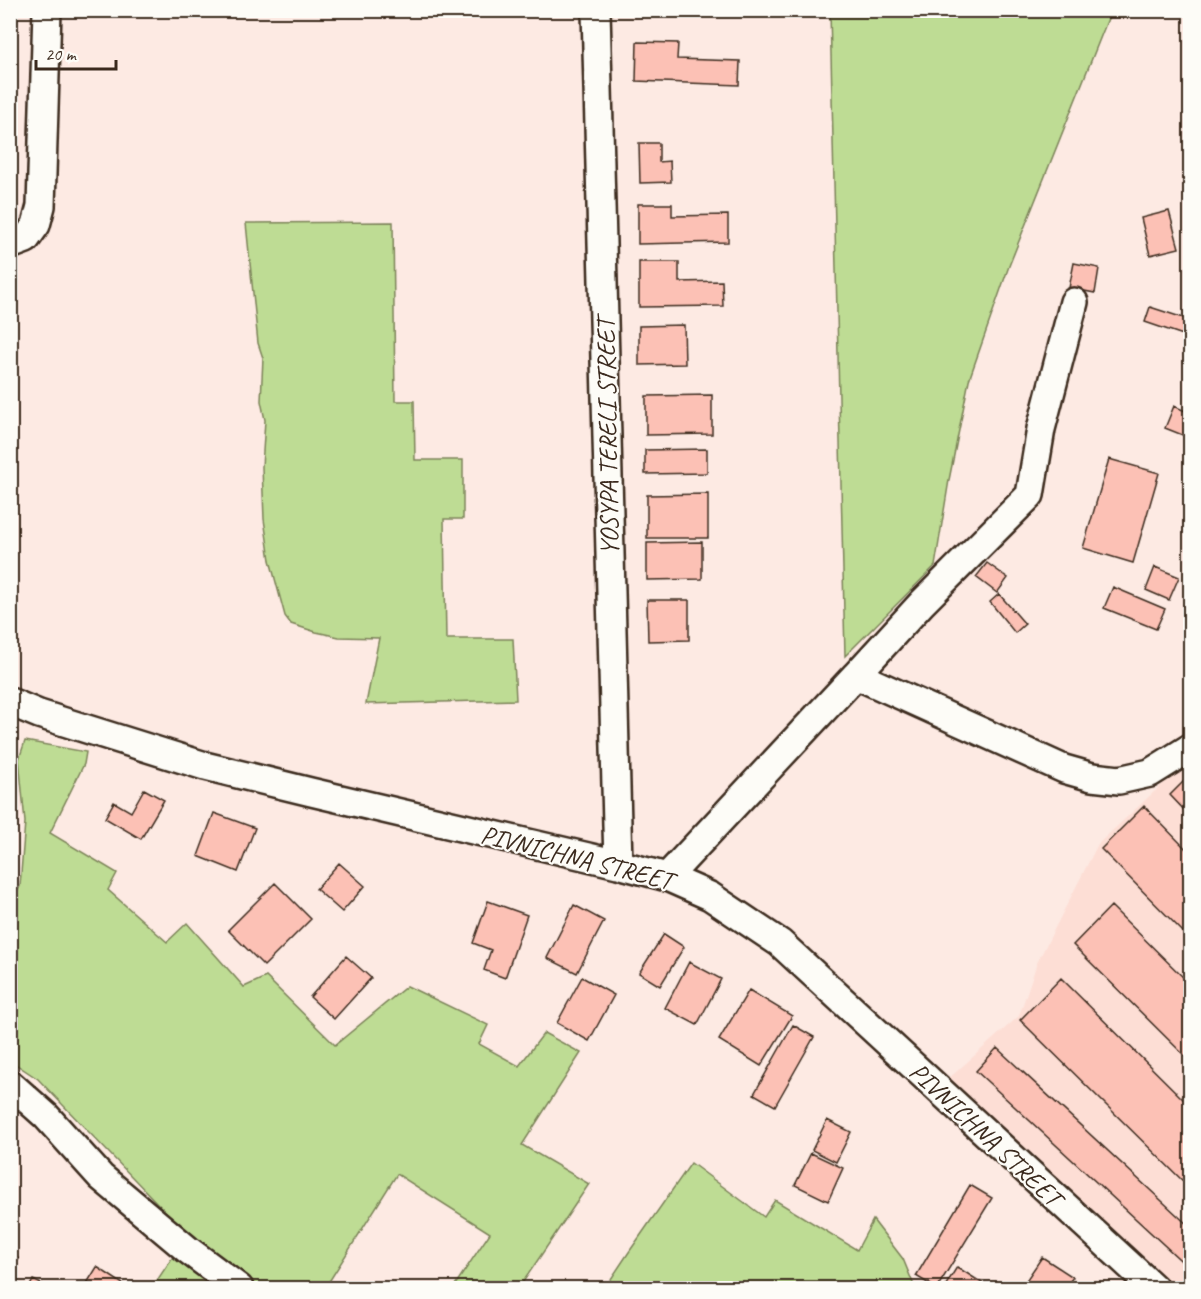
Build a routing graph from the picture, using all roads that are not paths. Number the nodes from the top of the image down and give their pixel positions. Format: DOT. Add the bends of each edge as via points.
graph roads {
  1 [pos="47,10"];
  2 [pos="596,10"];
  3 [pos="10,245"];
  4 [pos="1074,302"];
  5 [pos="856,675"];
  6 [pos="10,702"];
  7 [pos="1191,748"];
  8 [pos="618,864"];
  9 [pos="667,877"];
  10 [pos="10,1084"];
  11 [pos="239,1288"];
  12 [pos="1154,1288"];
  1 -- 3 [label="street" via="41,206 36,225 26,239"];
  2 -- 8 [label="street, YOSYPA TERELI STREET"];
  4 -- 5 [label="street" via="1041,429 1030,495"];
  5 -- 7 [label="street" via="1092,777 1119,780 1150,773"];
  5 -- 9 [label="street"];
  6 -- 8 [label="street, PIVNICHNA STREET" via="205,766"];
  8 -- 9 [label="street, PIVNICHNA STREET"];
  9 -- 12 [label="street, PIVNICHNA STREET" via="710,896 780,943"];
  10 -- 11 [label="street" via="46,1116 101,1177 188,1251"];
}
